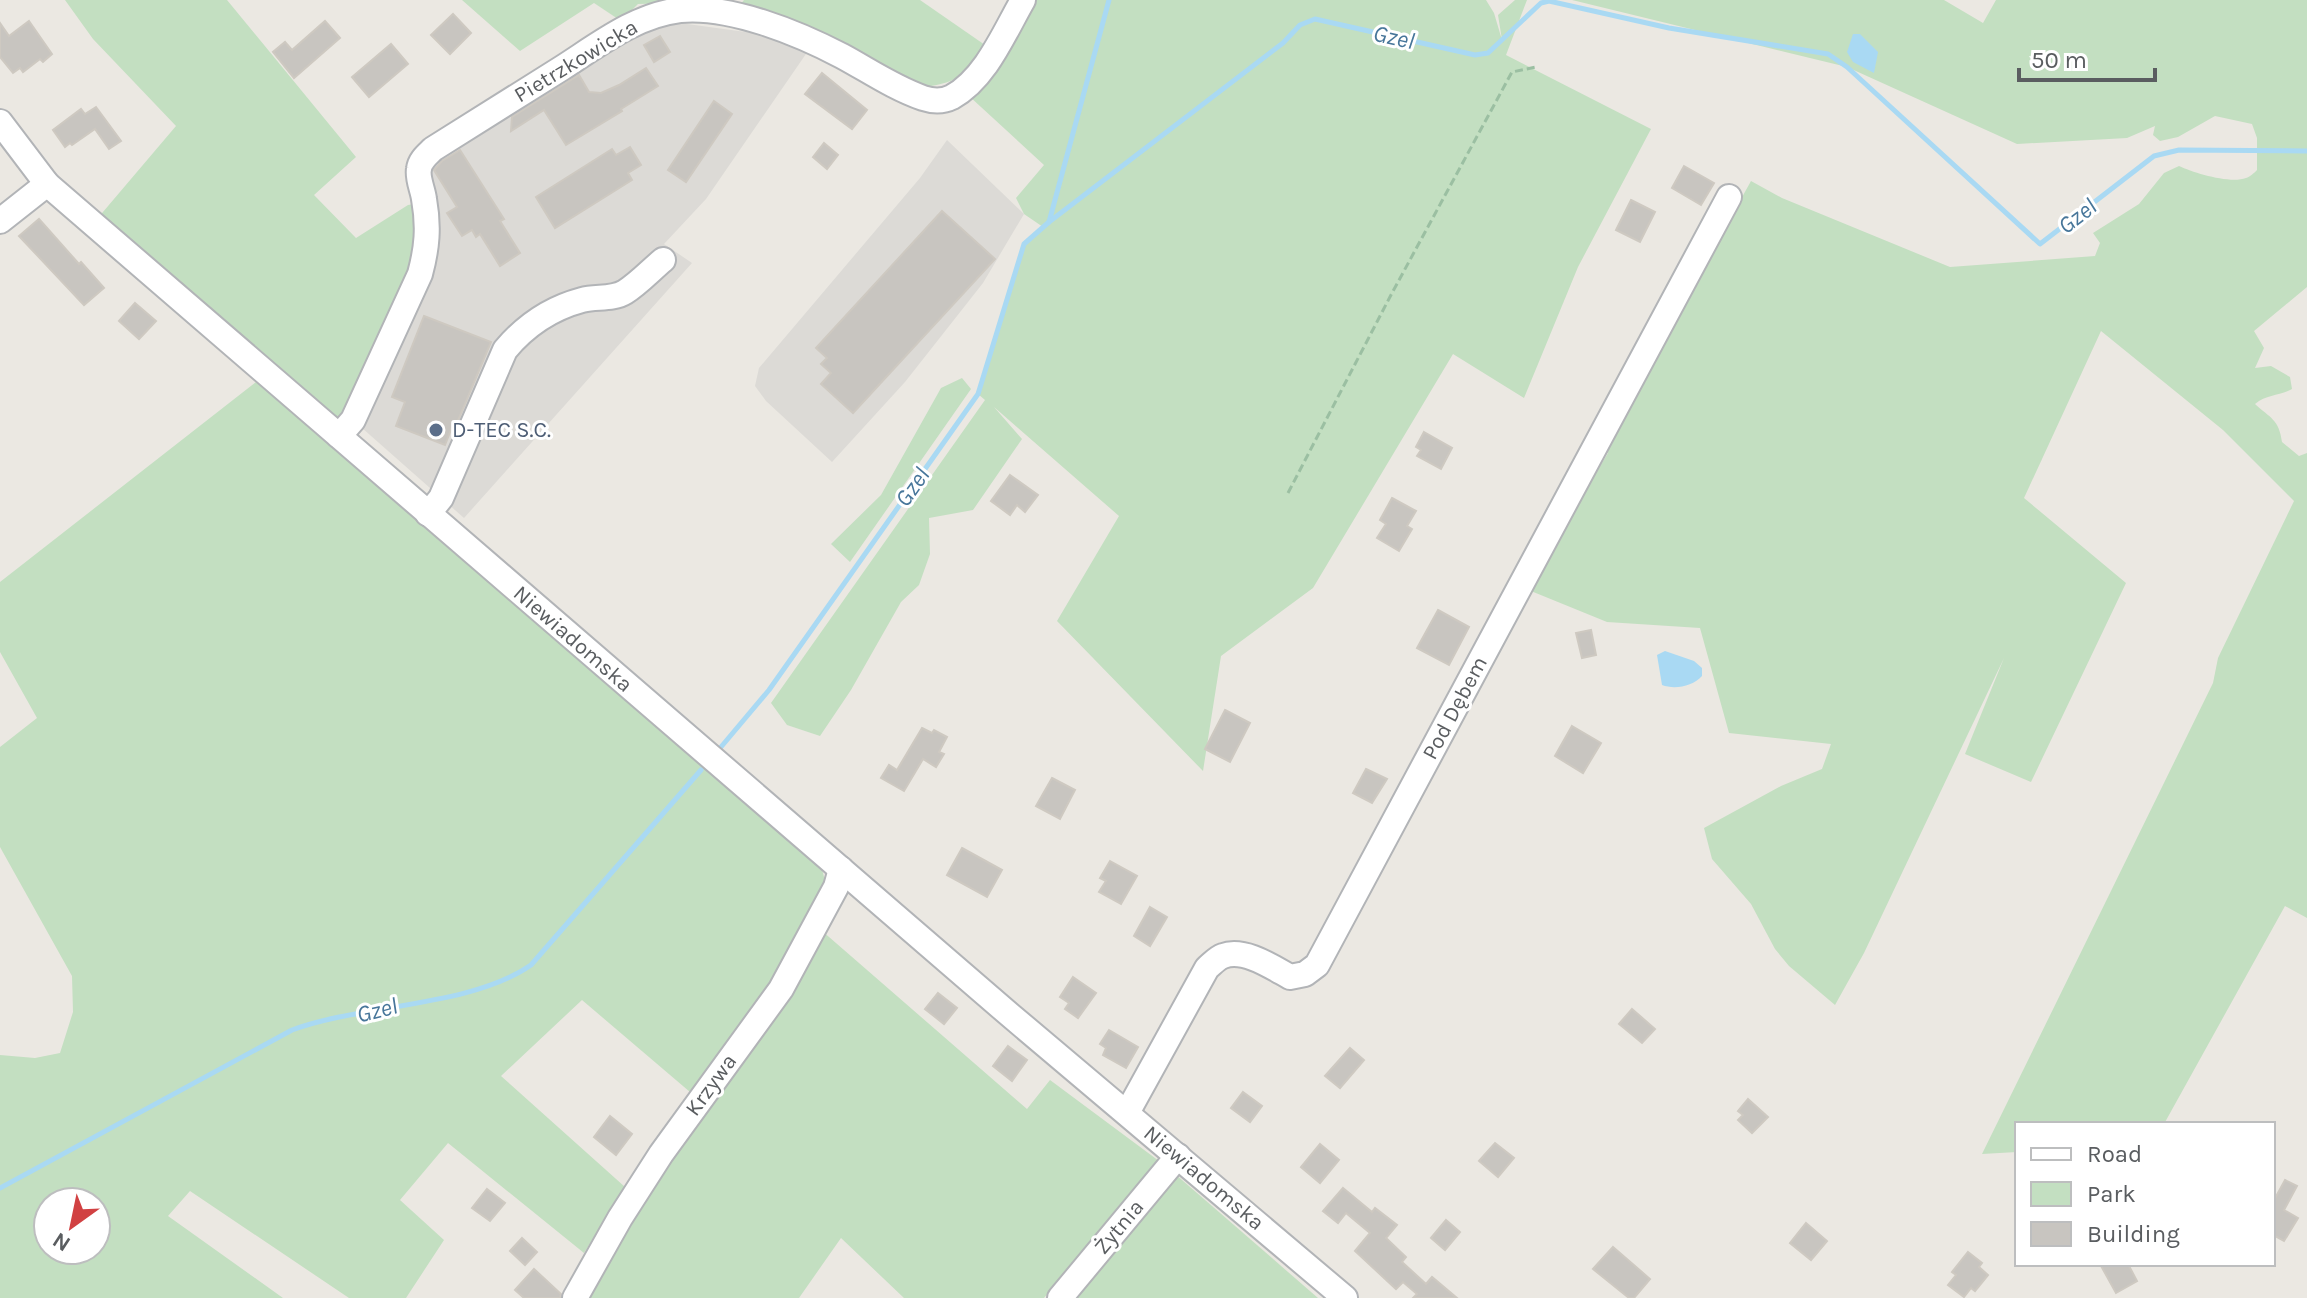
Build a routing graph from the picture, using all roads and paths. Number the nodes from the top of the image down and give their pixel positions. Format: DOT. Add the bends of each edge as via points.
graph roads {
  1 [pos="1023,0"];
  2 [pos="1536,67"];
  3 [pos="0,122"];
  4 [pos="47,184"];
  5 [pos="1729,197"];
  6 [pos="0,221"];
  7 [pos="663,260"];
  8 [pos="339,436"];
  9 [pos="1288,493"];
  10 [pos="428,514"];
  11 [pos="841,869"];
  12 [pos="1127,1113"];
  13 [pos="1178,1156"];
  14 [pos="575,1298"];
  15 [pos="1060,1298"];
  16 [pos="1345,1298"];
  1 -- 8 [label="street, Pietrzkowicka" via="970,84 939,101 792,34 716,10 679,10 637,21 433,149 423,158 418,175 428,226 420,274 353,420"];
  2 -- 9 [label="path" via="1512,72"];
  3 -- 4 [label="street, Niewiadomska"];
  4 -- 6 [label="street"];
  4 -- 8 [label="street, Niewiadomska"];
  5 -- 12 [label="street, Pod Dębem" via="1317,965 1290,977 1236,954 1221,956 1207,968"];
  7 -- 10 [label="street" via="625,292 556,309 513,340 441,498"];
  8 -- 10 [label="street, Niewiadomska"];
  10 -- 11 [label="street, Niewiadomska"];
  11 -- 12 [label="street, Niewiadomska"];
  11 -- 14 [label="street, Krzywa" via="781,989 661,1154"];
  12 -- 13 [label="street, Niewiadomska"];
  13 -- 15 [label="street, Żytnia"];
  13 -- 16 [label="street, Niewiadomska"];
}
